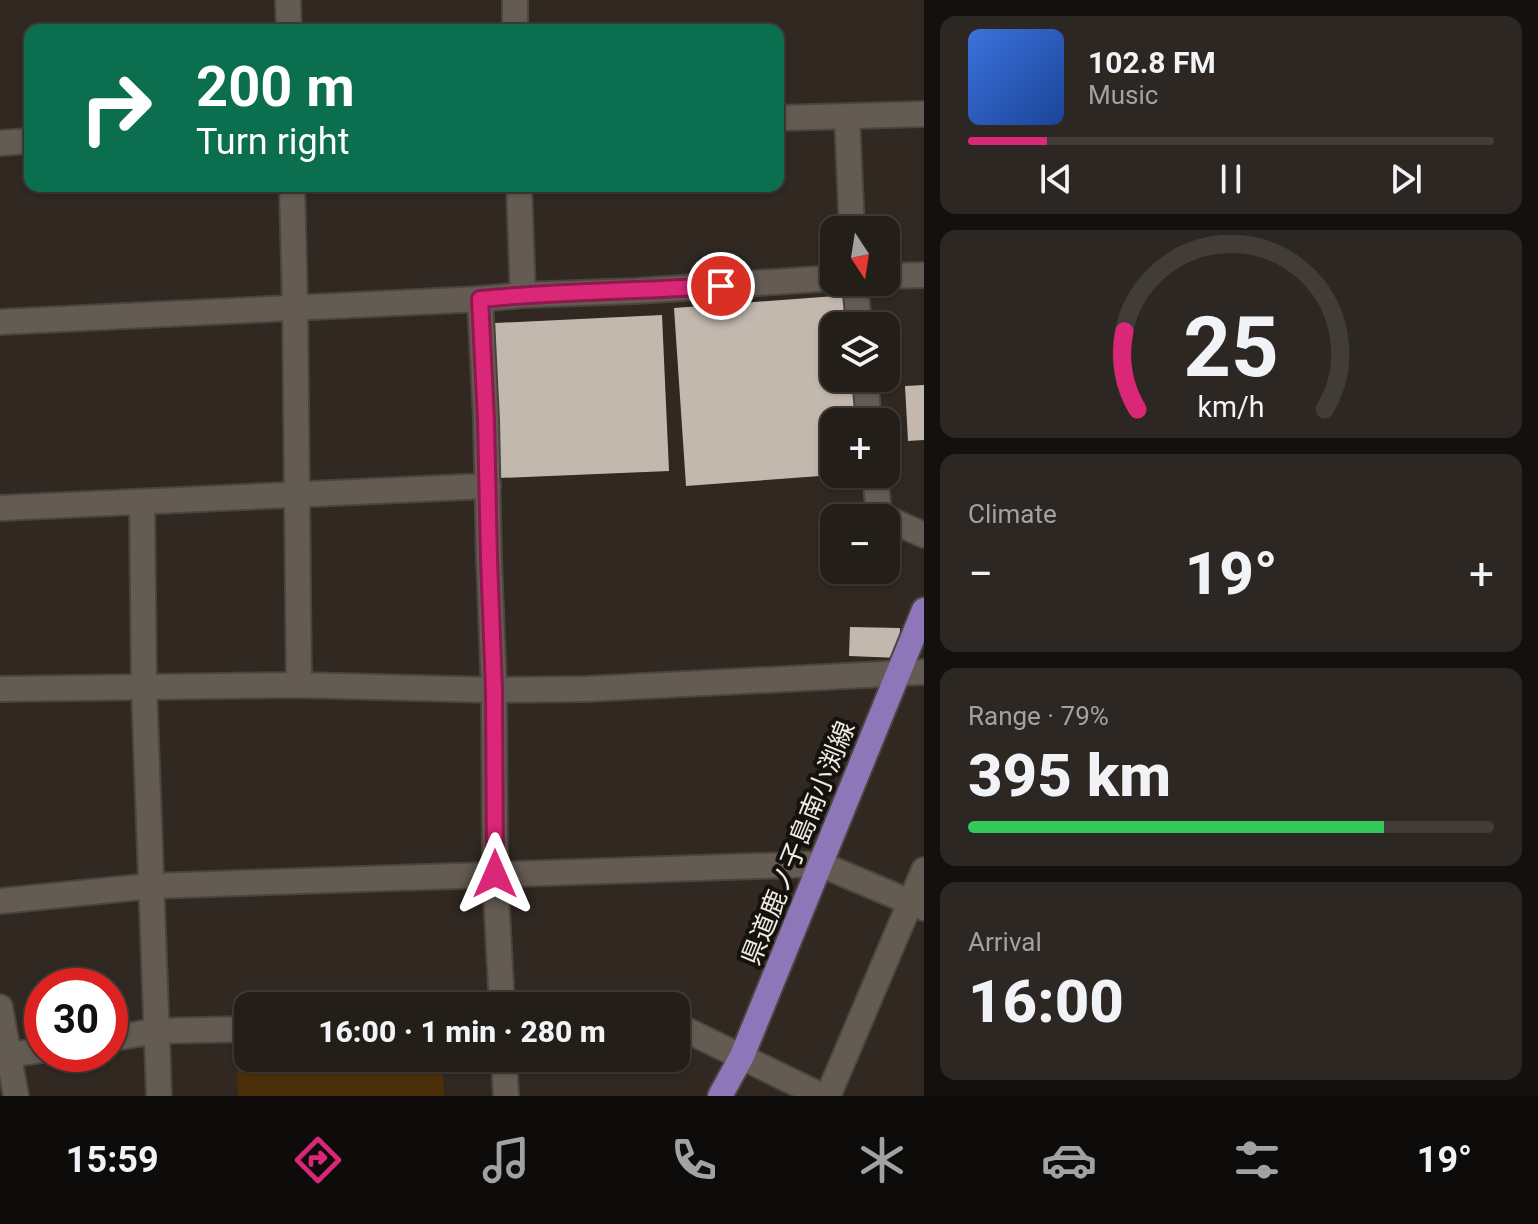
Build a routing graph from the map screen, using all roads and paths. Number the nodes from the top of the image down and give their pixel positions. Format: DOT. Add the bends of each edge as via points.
graph roads {
  1 [pos="288,0"];
  2 [pos="515,0"];
  3 [pos="289,24"];
  4 [pos="515,24"];
  5 [pos="924,114"];
  6 [pos="847,117"];
  7 [pos="784,118"];
  8 [pos="24,141"];
  9 [pos="0,143"];
  10 [pos="292,192"];
  11 [pos="519,192"];
  12 [pos="851,216"];
  13 [pos="924,275"];
  14 [pos="900,276"];
  15 [pos="820,279"];
  16 [pos="523,295"];
  17 [pos="480,299"];
  18 [pos="295,307"];
  19 [pos="0,322"];
  20 [pos="488,486"];
  21 [pos="876,488"];
  22 [pos="296,495"];
  23 [pos="142,503"];
  24 [pos="0,508"];
  25 [pos="924,535"];
  26 [pos="924,610"];
  27 [pos="898,672"];
  28 [pos="924,672"];
  29 [pos="299,685"];
  30 [pos="144,687"];
  31 [pos="0,689"];
  32 [pos="494,690"];
  33 [pos="820,864"];
  34 [pos="924,870"];
  35 [pos="495,874"];
  36 [pos="151,886"];
  37 [pos="0,901"];
  38 [pos="917,905"];
  39 [pos="501,992"];
  40 [pos="0,1007"];
  41 [pos="234,1029"];
  42 [pos="155,1031"];
  43 [pos="690,1032"];
  44 [pos="128,1036"];
  45 [pos="5,1055"];
  46 [pos="742,1056"];
  47 [pos="505,1072"];
  48 [pos="16,1096"];
  49 [pos="159,1096"];
  50 [pos="506,1096"];
  51 [pos="720,1096"];
  52 [pos="822,1096"];
  53 [pos="828,1096"];
  1 -- 3 [label="street"];
  2 -- 4 [label="street"];
  5 -- 6 [label="street"];
  6 -- 7 [label="street"];
  6 -- 12 [label="street"];
  8 -- 9 [label="street"];
  10 -- 18 [label="street"];
  11 -- 16 [label="street"];
  13 -- 14 [label="street"];
  15 -- 16 [label="street"];
  16 -- 17 [label="street"];
  17 -- 18 [label="street"];
  17 -- 20 [label="street"];
  18 -- 19 [label="street"];
  18 -- 22 [label="street"];
  20 -- 22 [label="street"];
  20 -- 32 [label="street"];
  21 -- 25 [label="street" via="879,515"];
  22 -- 23 [label="street"];
  22 -- 29 [label="street"];
  23 -- 24 [label="street"];
  23 -- 30 [label="street"];
  26 -- 27 [label="main road, 県道鹿ノ子島南小渕線"];
  27 -- 28 [label="street"];
  27 -- 32 [label="street"];
  27 -- 33 [label="main road, 県道鹿ノ子島南小渕線"];
  29 -- 30 [label="street"];
  29 -- 32 [label="street"];
  30 -- 31 [label="street"];
  30 -- 36 [label="street"];
  32 -- 35 [label="street"];
  33 -- 35 [label="street"];
  33 -- 38 [label="street"];
  33 -- 46 [label="main road, 県道鹿ノ子島南小渕線"];
  34 -- 38 [label="street"];
  35 -- 36 [label="street"];
  35 -- 39 [label="street"];
  36 -- 37 [label="street"];
  36 -- 42 [label="street"];
  38 -- 53 [label="street"];
  40 -- 45 [label="street"];
  41 -- 42 [label="street"];
  42 -- 44 [label="street"];
  42 -- 49 [label="street"];
  43 -- 46 [label="street"];
  45 -- 48 [label="street"];
  46 -- 51 [label="main road, 県道鹿ノ子島南小渕線"];
  46 -- 52 [label="street"];
  47 -- 50 [label="street"];
}
